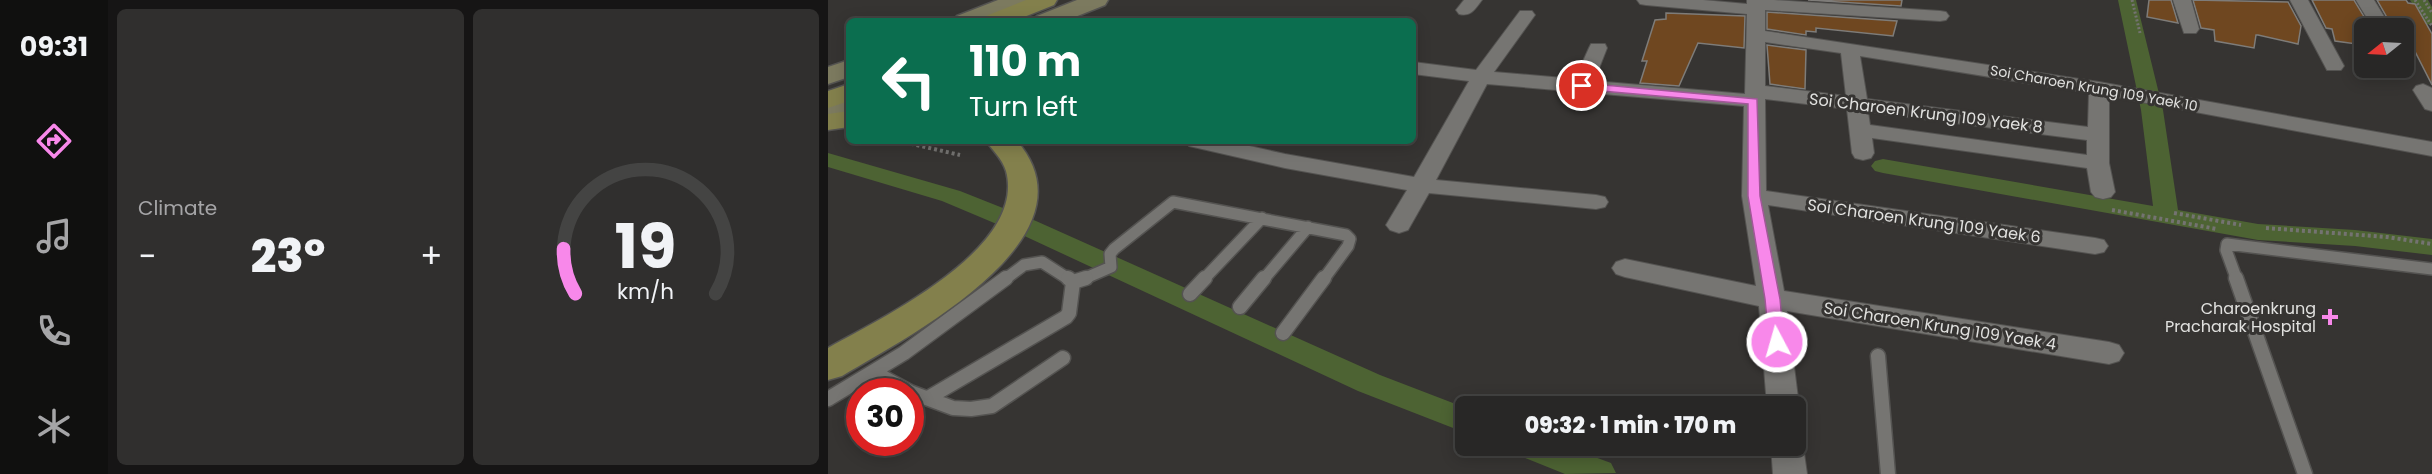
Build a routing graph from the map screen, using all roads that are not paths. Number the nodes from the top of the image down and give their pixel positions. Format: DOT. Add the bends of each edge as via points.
graph roads {
  1 [pos="1018,0"];
  2 [pos="1046,0"];
  3 [pos="1071,0"];
  4 [pos="1097,0"];
  5 [pos="1646,0"];
  6 [pos="2182,0"];
  7 [pos="2299,0"];
  8 [pos="2365,0"];
  9 [pos="1756,5"];
  10 [pos="1527,15"];
  11 [pos="1940,16"];
  12 [pos="973,18"];
  13 [pos="1001,18"];
  14 [pos="1027,18"];
  15 [pos="1052,18"];
  16 [pos="2376,18"];
  17 [pos="2190,29"];
  18 [pos="1755,35"];
  19 [pos="1598,48"];
  20 [pos="1850,48"];
  21 [pos="2334,66"];
  22 [pos="1416,68"];
  23 [pos="846,69"];
  24 [pos="828,76"];
  25 [pos="1480,77"];
  26 [pos="846,80"];
  27 [pos="1582,86"];
  28 [pos="828,88"];
  29 [pos="2099,88"];
  30 [pos="846,93"];
  31 [pos="1754,96"];
  32 [pos="828,100"];
  33 [pos="846,102"];
  34 [pos="846,102"];
  35 [pos="1857,103"];
  36 [pos="828,106"];
  37 [pos="828,111"];
  38 [pos="846,119"];
  39 [pos="828,122"];
  40 [pos="1860,130"];
  41 [pos="2098,135"];
  42 [pos="1003,144"];
  43 [pos="1210,144"];
  44 [pos="2432,149"];
  45 [pos="1863,153"];
  46 [pos="2098,163"];
  47 [pos="1419,185"];
  48 [pos="2103,192"];
  49 [pos="1754,196"];
  50 [pos="1596,202"];
  51 [pos="1262,218"];
  52 [pos="1399,225"];
  53 [pos="1308,227"];
  54 [pos="2095,246"];
  55 [pos="1625,268"];
  56 [pos="2432,269"];
  57 [pos="1073,282"];
  58 [pos="1190,294"];
  59 [pos="1772,299"];
  60 [pos="1240,307"];
  61 [pos="1283,333"];
  62 [pos="2109,353"];
  63 [pos="1878,356"];
  64 [pos="1063,358"];
  65 [pos="828,366"];
  66 [pos="875,373"];
  67 [pos="884,378"];
  68 [pos="1782,396"];
  69 [pos="924,397"];
  70 [pos="928,398"];
  71 [pos="828,399"];
  72 [pos="1788,456"];
  73 [pos="1790,474"];
  74 [pos="1888,474"];
  75 [pos="2305,474"];
  1 -- 12 [label="main road"];
  2 -- 13 [label="main road"];
  3 -- 14 [label="main road"];
  4 -- 15 [label="main road"];
  5 -- 9 [label="street"];
  6 -- 17 [label="street"];
  7 -- 21 [label="street"];
  8 -- 16 [label="street"];
  9 -- 11 [label="street"];
  9 -- 18 [label="street"];
  10 -- 25 [label="street"];
  18 -- 20 [label="street, Soi Charoen Krung 109 Yaek 10"];
  18 -- 31 [label="street"];
  19 -- 27 [label="street"];
  20 -- 29 [label="street, Soi Charoen Krung 109 Yaek 10"];
  20 -- 35 [label="street"];
  22 -- 25 [label="street, Soi Charoen Krung 109 Yaek 8"];
  23 -- 24 [label="main road"];
  25 -- 27 [label="street, Soi Charoen Krung 109 Yaek 8"];
  25 -- 47 [label="street"];
  26 -- 28 [label="main road"];
  27 -- 31 [label="street, Soi Charoen Krung 109 Yaek 8"];
  29 -- 41 [label="street"];
  29 -- 44 [label="street, Soi Charoen Krung 109 Yaek 10"];
  30 -- 32 [label="main road"];
  31 -- 35 [label="street, Soi Charoen Krung 109 Yaek 8"];
  31 -- 49 [label="street"];
  33 -- 36 [label="main road"];
  34 -- 37 [label="main road"];
  35 -- 40 [label="street"];
  35 -- 41 [label="street, Soi Charoen Krung 109 Yaek 8"];
  38 -- 39 [label="main road"];
  40 -- 45 [label="street"];
  40 -- 46 [label="street"];
  41 -- 46 [label="street"];
  42 -- 65 [label="main road" via="1016,156 1024,181 1023,196 1008,234 995,252 965,280 929,305"];
  43 -- 47 [label="street"];
  46 -- 48 [label="street"];
  47 -- 50 [label="street"];
  47 -- 52 [label="street"];
  49 -- 54 [label="street, Soi Charoen Krung 109 Yaek 6"];
  49 -- 59 [label="street"];
  51 -- 53 [label="lane"];
  51 -- 57 [label="lane" via="1173,202 1114,249 1110,254 1111,268"];
  51 -- 58 [label="lane"];
  53 -- 60 [label="lane"];
  53 -- 61 [label="lane" via="1350,239"];
  55 -- 59 [label="street, Soi Charoen Krung 109 Yaek 4"];
  56 -- 75 [label="lane" via="2227,244"];
  57 -- 66 [label="lane" via="1042,262 1024,266"];
  57 -- 70 [label="lane" via="1066,317"];
  59 -- 62 [label="street, Soi Charoen Krung 109 Yaek 4"];
  59 -- 68 [label="street"];
  63 -- 74 [label="lane"];
  64 -- 70 [label="lane" via="992,406 953,408"];
  66 -- 67 [label="lane"];
  66 -- 71 [label="lane"];
  69 -- 70 [label="lane"];
  72 -- 73 [label="street"];
}
